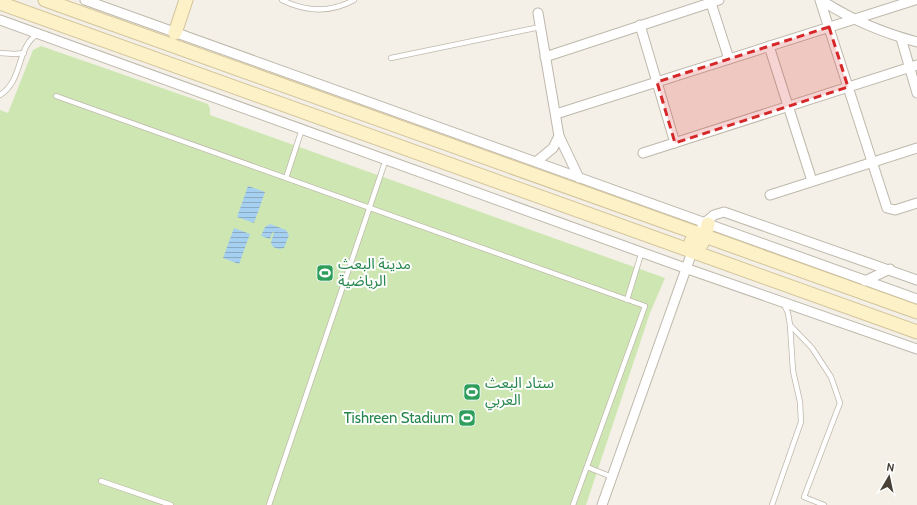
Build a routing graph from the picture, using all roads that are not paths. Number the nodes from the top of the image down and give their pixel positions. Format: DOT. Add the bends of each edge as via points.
graph roads {
  1 [pos="45,0"];
  2 [pos="85,0"];
  3 [pos="186,0"];
  4 [pos="282,0"];
  5 [pos="354,0"];
  6 [pos="821,0"];
  7 [pos="915,0"];
  8 [pos="715,1"];
  9 [pos="0,3"];
  10 [pos="698,3"];
  11 [pos="538,13"];
  12 [pos="856,19"];
  13 [pos="0,20"];
  14 [pos="640,25"];
  15 [pos="540,27"];
  16 [pos="829,27"];
  17 [pos="175,33"];
  18 [pos="38,34"];
  19 [pos="901,38"];
  20 [pos="917,42"];
  21 [pos="770,46"];
  22 [pos="0,53"];
  23 [pos="24,53"];
  24 [pos="545,57"];
  25 [pos="391,58"];
  26 [pos="729,59"];
  27 [pos="913,66"];
  28 [pos="657,82"];
  29 [pos="848,87"];
  30 [pos="917,93"];
  31 [pos="0,95"];
  32 [pos="56,96"];
  33 [pos="788,106"];
  34 [pos="556,114"];
  35 [pos="302,129"];
  36 [pos="559,136"];
  37 [pos="675,143"];
  38 [pos="917,148"];
  39 [pos="643,153"];
  40 [pos="386,159"];
  41 [pos="536,162"];
  42 [pos="872,162"];
  43 [pos="286,178"];
  44 [pos="580,178"];
  45 [pos="812,181"];
  46 [pos="770,195"];
  47 [pos="917,203"];
  48 [pos="369,208"];
  49 [pos="703,229"];
  50 [pos="642,251"];
  51 [pos="692,252"];
  52 [pos="686,268"];
  53 [pos="890,270"];
  54 [pos="865,280"];
  55 [pos="917,280"];
  56 [pos="917,299"];
  57 [pos="627,300"];
  58 [pos="783,302"];
  59 [pos="917,312"];
  60 [pos="790,324"];
  61 [pos="917,332"];
  62 [pos="917,349"];
  63 [pos="587,467"];
  64 [pos="612,477"];
  65 [pos="101,481"];
  66 [pos="171,505"];
  67 [pos="269,505"];
  68 [pos="573,505"];
  69 [pos="602,505"];
  70 [pos="772,505"];
  71 [pos="824,505"];
  1 -- 49 [label="main road"];
  2 -- 17 [label="street"];
  3 -- 17 [label="main road"];
  4 -- 5 [label="lane" via="310,9 340,6"];
  6 -- 12 [label="street"];
  6 -- 16 [label="street"];
  7 -- 12 [label="street"];
  8 -- 10 [label="street"];
  8 -- 26 [label="street"];
  9 -- 51 [label="main road"];
  10 -- 14 [label="street"];
  11 -- 15 [label="street"];
  12 -- 16 [label="street"];
  12 -- 19 [label="street"];
  13 -- 18 [label="street"];
  14 -- 24 [label="street"];
  14 -- 28 [label="street"];
  15 -- 24 [label="street"];
  15 -- 25 [label="lane"];
  16 -- 21 [label="street"];
  16 -- 29 [label="street"];
  17 -- 41 [label="street"];
  18 -- 23 [label="lane" via="30,40"];
  18 -- 35 [label="street"];
  19 -- 20 [label="street"];
  19 -- 27 [label="street"];
  21 -- 26 [label="street"];
  21 -- 33 [label="street"];
  22 -- 23 [label="lane"];
  23 -- 31 [label="lane" via="13,83"];
  24 -- 34 [label="street"];
  26 -- 28 [label="street"];
  27 -- 29 [label="street"];
  27 -- 30 [label="street"];
  28 -- 34 [label="street"];
  28 -- 37 [label="street"];
  29 -- 33 [label="street"];
  29 -- 42 [label="street"];
  32 -- 43 [label="lane"];
  33 -- 37 [label="street"];
  33 -- 45 [label="street"];
  34 -- 36 [label="street"];
  35 -- 40 [label="street"];
  35 -- 43 [label="lane"];
  36 -- 41 [label="street" via="553,148"];
  36 -- 44 [label="street"];
  37 -- 39 [label="street"];
  38 -- 42 [label="street"];
  40 -- 48 [label="lane"];
  40 -- 50 [label="street"];
  41 -- 44 [label="street"];
  42 -- 45 [label="street"];
  42 -- 47 [label="street" via="887,208 895,210"];
  43 -- 48 [label="lane"];
  44 -- 49 [label="street"];
  45 -- 46 [label="street"];
  48 -- 57 [label="lane"];
  48 -- 67 [label="lane"];
  49 -- 51 [label="main road" via="700,247"];
  49 -- 53 [label="street" via="714,216 724,212"];
  49 -- 54 [label="street"];
  49 -- 59 [label="main road"];
  50 -- 52 [label="street"];
  50 -- 57 [label="lane"];
  51 -- 52 [label="street"];
  51 -- 61 [label="main road"];
  52 -- 58 [label="street"];
  52 -- 64 [label="street"];
  53 -- 54 [label="street"];
  53 -- 55 [label="street"];
  54 -- 56 [label="street"];
  57 -- 63 [label="lane" via="645,306"];
  58 -- 60 [label="lane"];
  58 -- 62 [label="street"];
  60 -- 70 [label="lane" via="793,371 800,402 801,422"];
  60 -- 71 [label="lane" via="812,348 831,377 840,403 804,497"];
  63 -- 64 [label="lane"];
  63 -- 68 [label="lane"];
  64 -- 69 [label="street"];
  65 -- 66 [label="lane"];
}
